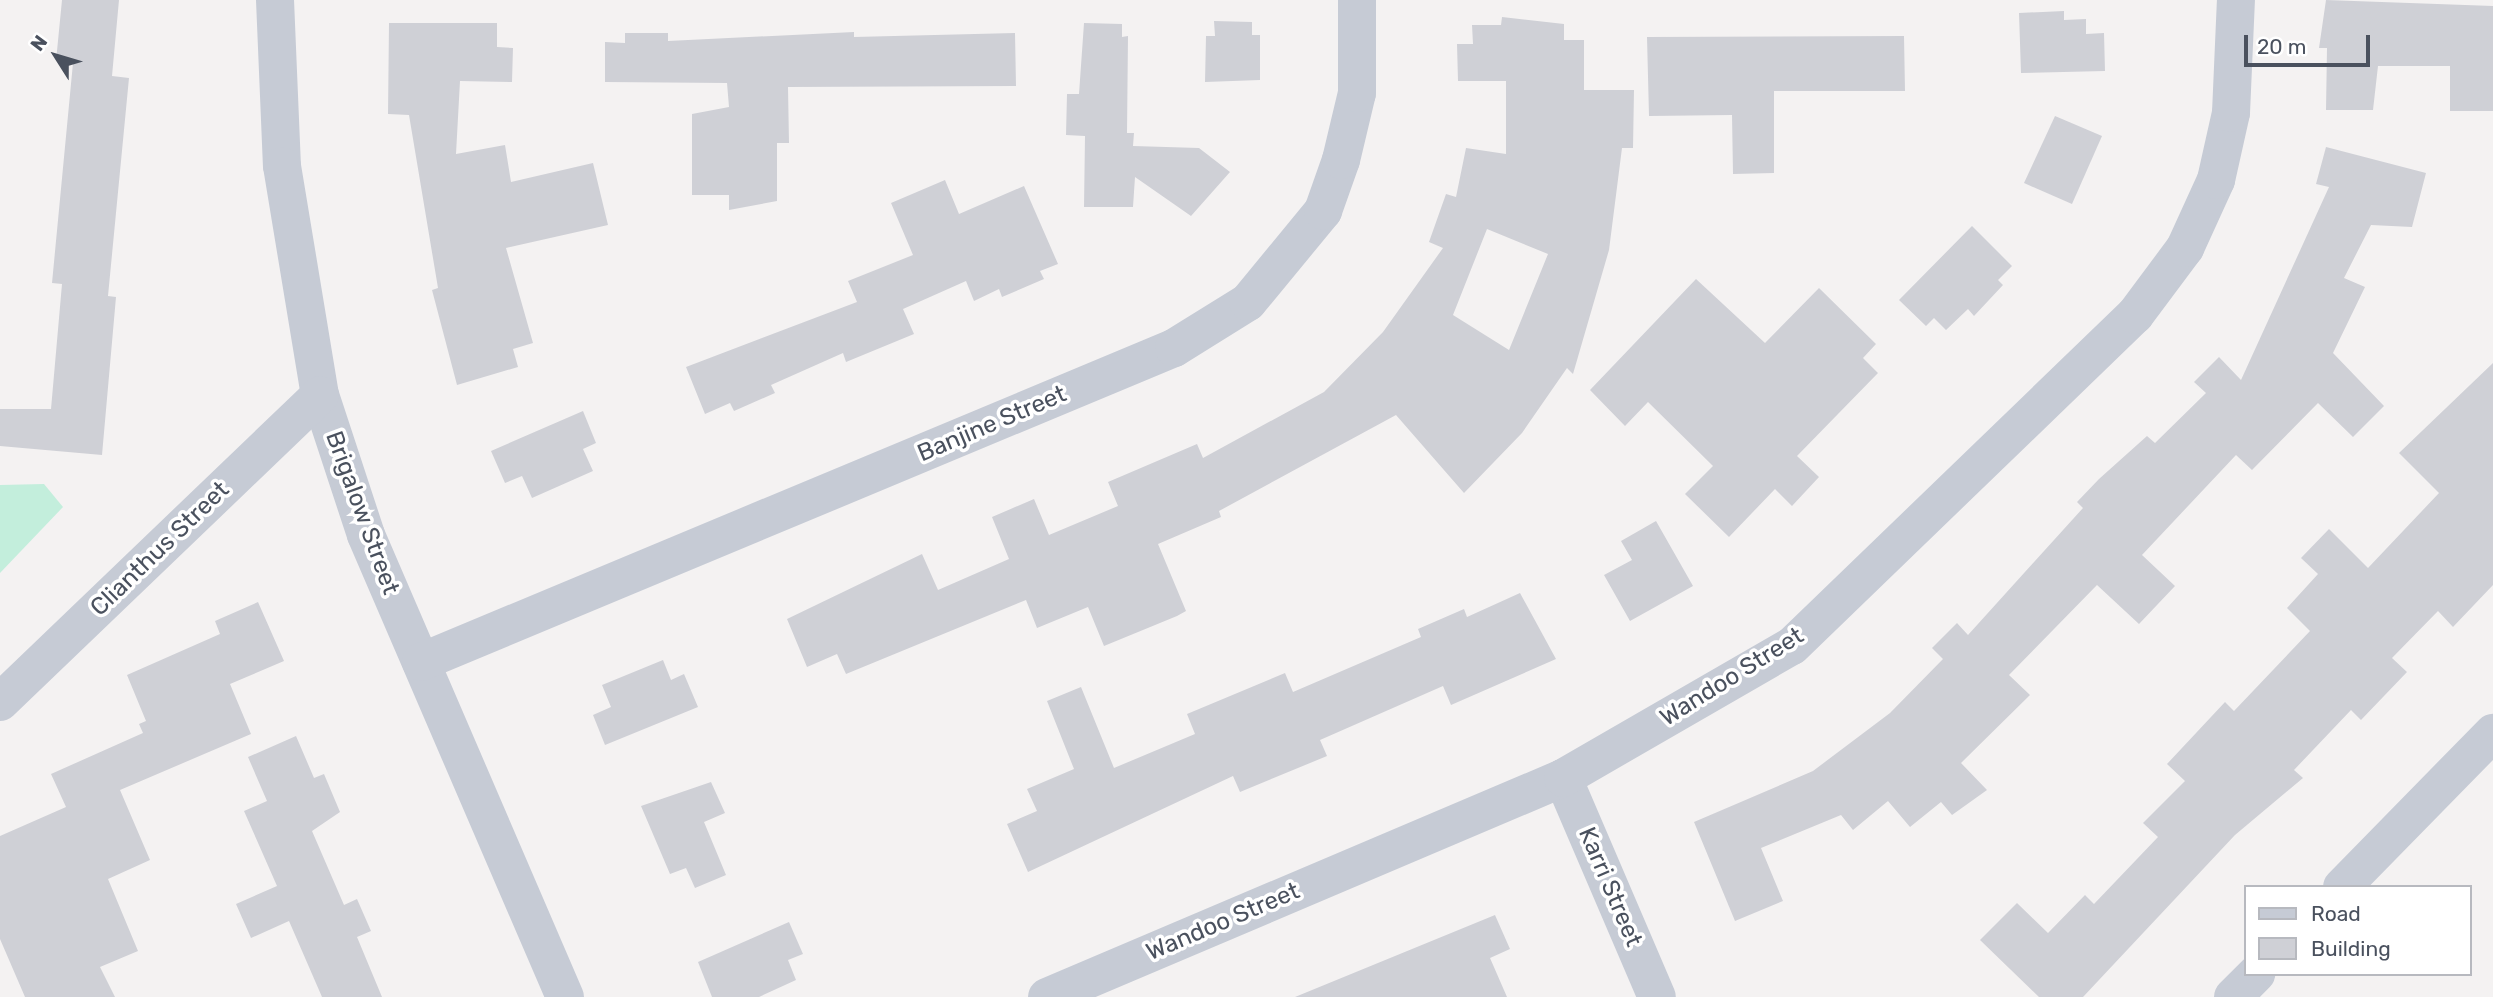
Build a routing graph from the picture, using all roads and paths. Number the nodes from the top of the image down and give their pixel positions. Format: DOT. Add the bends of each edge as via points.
graph roads {
  1 [pos="275,0"];
  2 [pos="1357,0"];
  3 [pos="2236,0"];
  4 [pos="320,395"];
  5 [pos="421,662"];
  6 [pos="0,702"];
  7 [pos="2493,733"];
  8 [pos="1563,778"];
  9 [pos="2344,885"];
  10 [pos="2254,976"];
  11 [pos="565,997"];
  12 [pos="1047,997"];
  13 [pos="1657,997"];
  14 [pos="2234,997"];
  1 -- 4 [label="street, Brigalow Street" via="282,166"];
  2 -- 5 [label="street, Banjine Street" via="1357,93 1323,211 1248,302 1174,348"];
  3 -- 8 [label="street, Wandoo Street" via="2231,113 2216,180 2185,248 2135,315 1792,646"];
  4 -- 5 [label="street, Brigalow Street" via="366,535"];
  4 -- 6 [label="street, Clianthus Street"];
  5 -- 11 [label="street, Brigalow Street"];
  7 -- 9 [label="street"];
  8 -- 12 [label="street, Wandoo Street"];
  8 -- 13 [label="street, Karri Street"];
  10 -- 14 [label="street"];
}
